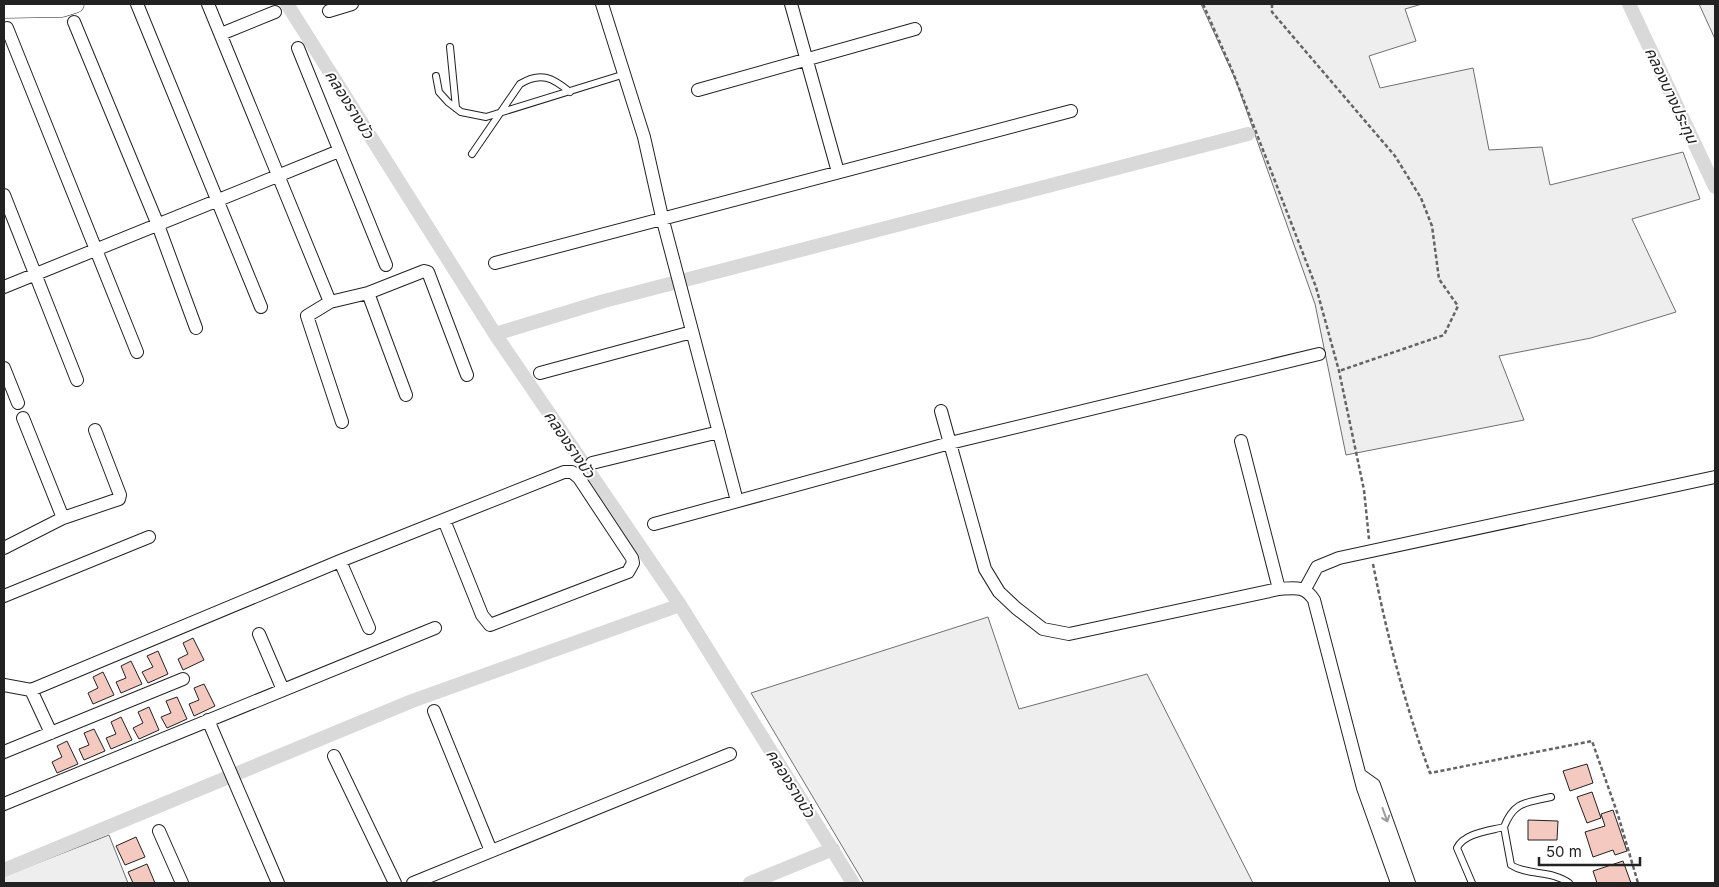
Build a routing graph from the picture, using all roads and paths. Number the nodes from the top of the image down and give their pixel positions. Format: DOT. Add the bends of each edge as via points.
graph roads {
  1 [pos="75,4"];
  2 [pos="137,4"];
  3 [pos="208,4"];
  4 [pos="352,4"];
  5 [pos="602,4"];
  6 [pos="791,4"];
  7 [pos="1203,4"];
  8 [pos="1272,4"];
  9 [pos="4,9"];
  10 [pos="329,11"];
  11 [pos="276,12"];
  12 [pos="74,22"];
  13 [pos="7,28"];
  14 [pos="915,29"];
  15 [pos="221,34"];
  16 [pos="298,48"];
  17 [pos="450,48"];
  18 [pos="806,60"];
  19 [pos="625,74"];
  20 [pos="436,76"];
  21 [pos="698,90"];
  22 [pos="570,92"];
  23 [pos="456,108"];
  24 [pos="1071,111"];
  25 [pos="500,114"];
  26 [pos="340,151"];
  27 [pos="472,154"];
  28 [pos="838,172"];
  29 [pos="279,175"];
  30 [pos="4,195"];
  31 [pos="218,200"];
  32 [pos="662,217"];
  33 [pos="158,224"];
  34 [pos="96,249"];
  35 [pos="495,262"];
  36 [pos="386,265"];
  37 [pos="36,274"];
  38 [pos="4,287"];
  39 [pos="368,293"];
  40 [pos="330,302"];
  41 [pos="261,308"];
  42 [pos="196,328"];
  43 [pos="692,332"];
  44 [pos="137,352"];
  45 [pos="1319,354"];
  46 [pos="4,368"];
  47 [pos="1340,371"];
  48 [pos="540,373"];
  49 [pos="467,375"];
  50 [pos="77,380"];
  51 [pos="406,396"];
  52 [pos="18,403"];
  53 [pos="941,411"];
  54 [pos="23,418"];
  55 [pos="342,422"];
  56 [pos="95,430"];
  57 [pos="719,432"];
  58 [pos="1241,441"];
  59 [pos="950,443"];
  60 [pos="592,463"];
  61 [pos="1715,477"];
  62 [pos="737,501"];
  63 [pos="63,518"];
  64 [pos="444,520"];
  65 [pos="654,524"];
  66 [pos="149,537"];
  67 [pos="4,548"];
  68 [pos="1371,551"];
  69 [pos="340,562"];
  70 [pos="1279,589"];
  71 [pos="1305,589"];
  72 [pos="4,596"];
  73 [pos="368,628"];
  74 [pos="435,628"];
  75 [pos="260,634"];
  76 [pos="184,679"];
  77 [pos="4,685"];
  78 [pos="31,690"];
  79 [pos="284,690"];
  80 [pos="434,711"];
  81 [pos="208,720"];
  82 [pos="51,733"];
  83 [pos="4,752"];
  84 [pos="730,754"];
  85 [pos="334,756"];
  86 [pos="1551,797"];
  87 [pos="4,804"];
  88 [pos="1504,827"];
  89 [pos="159,831"];
  90 [pos="1390,847"];
  91 [pos="491,851"];
  92 [pos="182,883"];
  93 [pos="278,883"];
  94 [pos="394,883"];
  95 [pos="413,883"];
  96 [pos="1397,883"];
  97 [pos="1409,883"];
  98 [pos="1472,883"];
  99 [pos="1569,883"];
  100 [pos="1638,883"];
  1 -- 9 [label="street" via="62,8"];
  2 -- 31 [label="street"];
  3 -- 15 [label="street"];
  4 -- 10 [label="street"];
  5 -- 19 [label="street"];
  6 -- 18 [label="street"];
  7 -- 47 [label="path" via="1316,287"];
  8 -- 47 [label="path" via="1272,12 1395,156 1421,198 1432,226 1439,279 1458,306 1444,335"];
  11 -- 15 [label="street"];
  12 -- 33 [label="street"];
  13 -- 34 [label="street"];
  14 -- 18 [label="street"];
  15 -- 29 [label="street"];
  16 -- 26 [label="street"];
  17 -- 23 [label="lane"];
  18 -- 21 [label="street"];
  18 -- 28 [label="street"];
  19 -- 22 [label="lane"];
  19 -- 32 [label="street" via="644,137"];
  20 -- 23 [label="lane" via="439,92"];
  22 -- 25 [label="lane"];
  22 -- 25 [label="lane" via="556,81 532,77 520,84"];
  23 -- 25 [label="lane" via="486,117"];
  24 -- 28 [label="street"];
  25 -- 27 [label="lane"];
  26 -- 29 [label="street"];
  26 -- 36 [label="street"];
  28 -- 32 [label="street"];
  29 -- 31 [label="street"];
  29 -- 40 [label="street"];
  30 -- 37 [label="street"];
  31 -- 33 [label="street"];
  31 -- 41 [label="street"];
  32 -- 35 [label="street"];
  32 -- 43 [label="street"];
  33 -- 34 [label="street"];
  33 -- 42 [label="street"];
  34 -- 37 [label="street"];
  34 -- 44 [label="street"];
  37 -- 38 [label="street"];
  37 -- 50 [label="street"];
  39 -- 40 [label="street"];
  39 -- 49 [label="street" via="428,272"];
  39 -- 51 [label="street"];
  40 -- 55 [label="street" via="307,316"];
  43 -- 48 [label="street"];
  43 -- 57 [label="street"];
  45 -- 59 [label="street"];
  46 -- 52 [label="street"];
  47 -- 68 [label="path" via="1364,490"];
  53 -- 59 [label="street"];
  54 -- 63 [label="street"];
  56 -- 63 [label="street" via="120,497 117,501"];
  57 -- 60 [label="street"];
  57 -- 62 [label="street"];
  58 -- 70 [label="street"];
  59 -- 62 [label="street"];
  59 -- 70 [label="street" via="986,569 999,592 1043,629 1069,634"];
  61 -- 68 [label="street"];
  62 -- 65 [label="street"];
  63 -- 67 [label="street"];
  64 -- 64 [label="street" via="482,615 490,626 628,572 633,563 572,472 564,472"];
  64 -- 69 [label="street"];
  66 -- 72 [label="street"];
  68 -- 71 [label="street" via="1317,567"];
  68 -- 100 [label="path" via="1381,606 1406,704 1430,773 1592,742"];
  69 -- 73 [label="street"];
  69 -- 78 [label="street"];
  70 -- 71 [label="street"];
  71 -- 90 [label="street" via="1314,600 1360,775 1374,785"];
  74 -- 79 [label="street"];
  75 -- 79 [label="street"];
  76 -- 82 [label="street"];
  77 -- 78 [label="street"];
  78 -- 82 [label="street"];
  79 -- 81 [label="street"];
  80 -- 91 [label="street"];
  81 -- 87 [label="street"];
  81 -- 93 [label="street"];
  82 -- 83 [label="street"];
  84 -- 91 [label="street"];
  85 -- 94 [label="street"];
  86 -- 88 [label="lane" via="1515,806"];
  88 -- 98 [label="lane" via="1460,842 1457,848"];
  88 -- 99 [label="lane" via="1511,866"];
  89 -- 92 [label="street"];
  90 -- 96 [label="street"];
  90 -- 97 [label="street"];
  91 -- 95 [label="street"];
}
